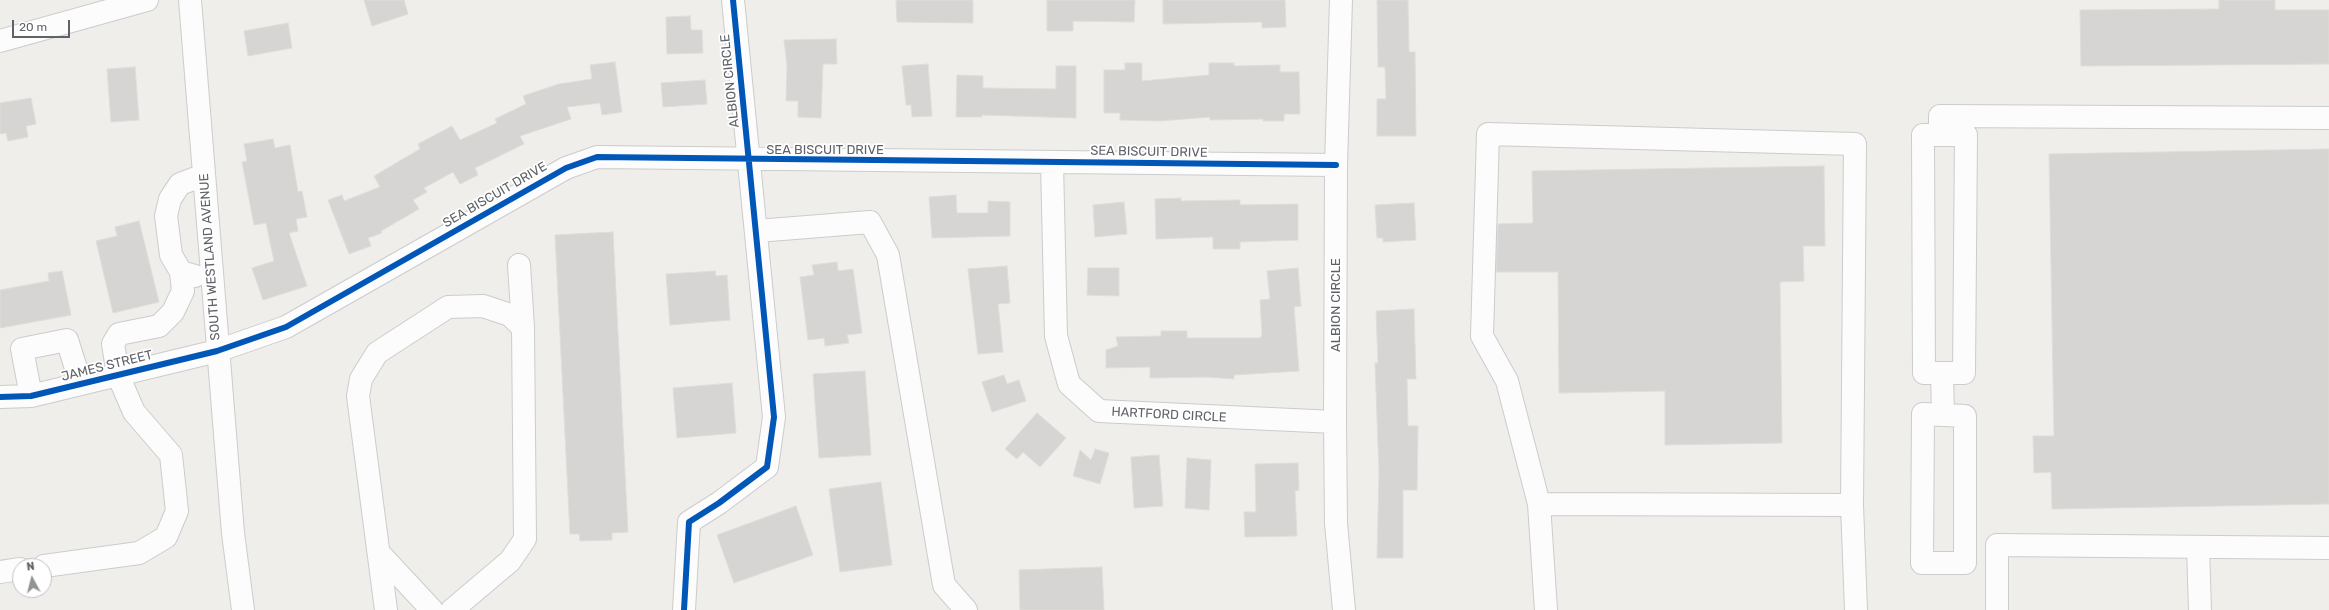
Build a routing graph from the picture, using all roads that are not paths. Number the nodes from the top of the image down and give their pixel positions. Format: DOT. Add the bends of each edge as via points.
graph roads {
  1 [pos="147,0"];
  2 [pos="190,0"];
  3 [pos="733,0"];
  4 [pos="1341,0"];
  5 [pos="0,41"];
  6 [pos="2329,118"];
  7 [pos="1940,135"];
  8 [pos="750,160"];
  9 [pos="1052,162"];
  10 [pos="1336,165"];
  11 [pos="204,175"];
  12 [pos="757,231"];
  13 [pos="519,265"];
  14 [pos="181,272"];
  15 [pos="212,280"];
  16 [pos="523,328"];
  17 [pos="217,351"];
  18 [pos="1942,373"];
  19 [pos="118,375"];
  20 [pos="81,384"];
  21 [pos="31,396"];
  22 [pos="0,397"];
  23 [pos="1943,415"];
  24 [pos="1335,422"];
  25 [pos="1539,504"];
  26 [pos="1852,505"];
  27 [pos="2198,547"];
  28 [pos="2329,548"];
  29 [pos="379,553"];
  30 [pos="1965,564"];
  31 [pos="1997,564"];
  32 [pos="52,565"];
  33 [pos="12,570"];
  34 [pos="0,572"];
  35 [pos="243,610"];
  36 [pos="386,610"];
  37 [pos="432,610"];
  38 [pos="452,610"];
  39 [pos="684,610"];
  40 [pos="966,610"];
  41 [pos="1344,610"];
  42 [pos="1546,610"];
  43 [pos="1856,610"];
  44 [pos="1997,610"];
  45 [pos="2200,610"];
  1 -- 5 [label="street"];
  2 -- 11 [label="street, SOUTH WESTLAND AVENUE"];
  3 -- 8 [label="street, ALBION CIRCLE"];
  4 -- 10 [label="street, ALBION CIRCLE"];
  6 -- 7 [label="street" via="1940,116"];
  7 -- 18 [label="street" via="1923,135 1924,373"];
  7 -- 18 [label="street" via="1966,135 1964,373"];
  8 -- 9 [label="street, SEA BISCUIT DRIVE"];
  8 -- 12 [label="street, ALBION CIRCLE"];
  8 -- 17 [label="street, SEA BISCUIT DRIVE" via="597,158 566,168 286,327"];
  9 -- 10 [label="street, SEA BISCUIT DRIVE"];
  9 -- 24 [label="street, HARTFORD CIRCLE" via="1056,336 1069,384 1099,412"];
  10 -- 24 [label="street, ALBION CIRCLE"];
  11 -- 14 [label="street" via="180,184 168,204 166,216 171,255"];
  11 -- 15 [label="street, SOUTH WESTLAND AVENUE"];
  12 -- 39 [label="street, ALBION CIRCLE" via="774,417 767,467 689,522"];
  12 -- 40 [label="street" via="870,222 888,256 944,585"];
  13 -- 16 [label="street"];
  14 -- 15 [label="street"];
  14 -- 19 [label="street" via="183,291 173,312 158,326 119,334 112,344"];
  15 -- 17 [label="street, SOUTH WESTLAND AVENUE"];
  16 -- 29 [label="street" via="510,315 483,306 448,307 377,353 361,379 358,396"];
  16 -- 38 [label="street" via="525,539 510,561"];
  17 -- 19 [label="street, JAMES STREET"];
  17 -- 35 [label="street, SOUTH WESTLAND AVENUE" via="233,533"];
  18 -- 23 [label="street"];
  19 -- 20 [label="street, JAMES STREET"];
  19 -- 32 [label="street" via="134,412 171,455 177,511 166,537 140,552"];
  20 -- 21 [label="street, JAMES STREET"];
  20 -- 21 [label="street" via="67,340 22,349"];
  21 -- 22 [label="street, JAMES STREET"];
  23 -- 30 [label="street" via="1965,416"];
  23 -- 30 [label="street" via="1923,414 1922,563"];
  24 -- 41 [label="street, ALBION CIRCLE" via="1336,523"];
  25 -- 26 [label="street"];
  25 -- 26 [label="street" via="1507,381 1482,336 1488,134 1855,144"];
  25 -- 42 [label="street"];
  26 -- 43 [label="street"];
  27 -- 28 [label="street"];
  27 -- 31 [label="street" via="1997,545"];
  27 -- 45 [label="street"];
  29 -- 36 [label="street"];
  29 -- 37 [label="street"];
  30 -- 31 [label="street"];
  31 -- 44 [label="street"];
  33 -- 34 [label="street"];
}
